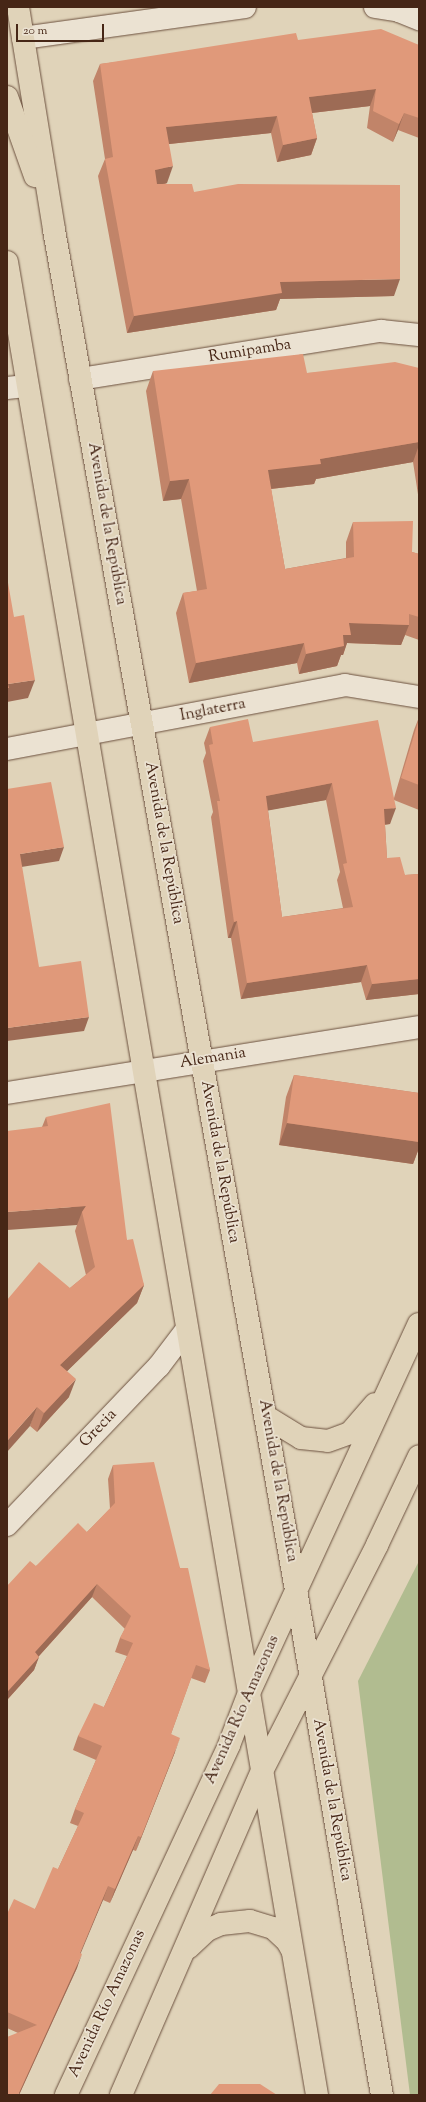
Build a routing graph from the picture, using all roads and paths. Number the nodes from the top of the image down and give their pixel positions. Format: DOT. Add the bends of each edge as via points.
graph roads {
  1 [pos="18,7"];
  2 [pos="246,7"];
  3 [pos="375,7"];
  4 [pos="419,19"];
  5 [pos="23,38"];
  6 [pos="7,97"];
  7 [pos="54,230"];
  8 [pos="7,262"];
  9 [pos="419,335"];
  10 [pos="80,379"];
  11 [pos="17,387"];
  12 [pos="419,697"];
  13 [pos="142,725"];
  14 [pos="87,736"];
  15 [pos="7,749"];
  16 [pos="419,1027"];
  17 [pos="202,1061"];
  18 [pos="143,1071"];
  19 [pos="7,1093"];
  20 [pos="419,1324"];
  21 [pos="187,1329"];
  22 [pos="397,1376"];
  23 [pos="265,1416"];
  24 [pos="419,1456"];
  25 [pos="411,1485"];
  26 [pos="7,1525"];
  27 [pos="296,1590"];
  28 [pos="310,1675"];
  29 [pos="249,1693"];
  30 [pos="262,1771"];
  31 [pos="292,1951"];
  32 [pos="181,1956"];
  33 [pos="66,2095"];
  34 [pos="121,2095"];
  35 [pos="317,2095"];
  36 [pos="382,2095"];
  1 -- 5 [label="main road, Avenida de la República"];
  2 -- 5 [label="street"];
  3 -- 4 [label="street" via="399,11"];
  5 -- 7 [label="main road, Avenida de la República"];
  6 -- 7 [label="main road, Avenida de la República"];
  7 -- 10 [label="main road, Avenida de la República"];
  8 -- 11 [label="main road"];
  9 -- 10 [label="street, Rumipamba" via="382,331"];
  10 -- 13 [label="main road, Avenida de la República"];
  11 -- 14 [label="main road"];
  12 -- 13 [label="street, Inglaterra" via="345,685"];
  13 -- 14 [label="street, Inglaterra"];
  13 -- 17 [label="main road, Avenida de la República"];
  14 -- 15 [label="street, Inglaterra"];
  14 -- 18 [label="main road"];
  16 -- 17 [label="street, Alemania"];
  17 -- 18 [label="street, Alemania"];
  17 -- 23 [label="main road, Avenida de la República"];
  18 -- 19 [label="street, Alemania"];
  18 -- 21 [label="main road"];
  20 -- 22 [label="main road, Avenida Río Amazonas"];
  21 -- 26 [label="street, Grecia" via="160,1366"];
  21 -- 29 [label="main road"];
  22 -- 23 [label="main road" via="360,1423 340,1438 313,1441 301,1438"];
  22 -- 27 [label="main road, Avenida Río Amazonas"];
  23 -- 27 [label="main road, Avenida de la República"];
  24 -- 25 [label="main road"];
  25 -- 28 [label="main road"];
  27 -- 28 [label="main road, Avenida de la República"];
  27 -- 29 [label="main road, Avenida Río Amazonas"];
  28 -- 30 [label="main road"];
  28 -- 36 [label="main road, Avenida de la República"];
  29 -- 30 [label="main road"];
  29 -- 33 [label="main road, Avenida Río Amazonas" via="225,1753"];
  30 -- 31 [label="main road"];
  30 -- 32 [label="main road"];
  31 -- 32 [label="main road" via="287,1941 273,1928 250,1921 238,1921 207,1930"];
  31 -- 35 [label="main road"];
  32 -- 34 [label="main road"];
}
